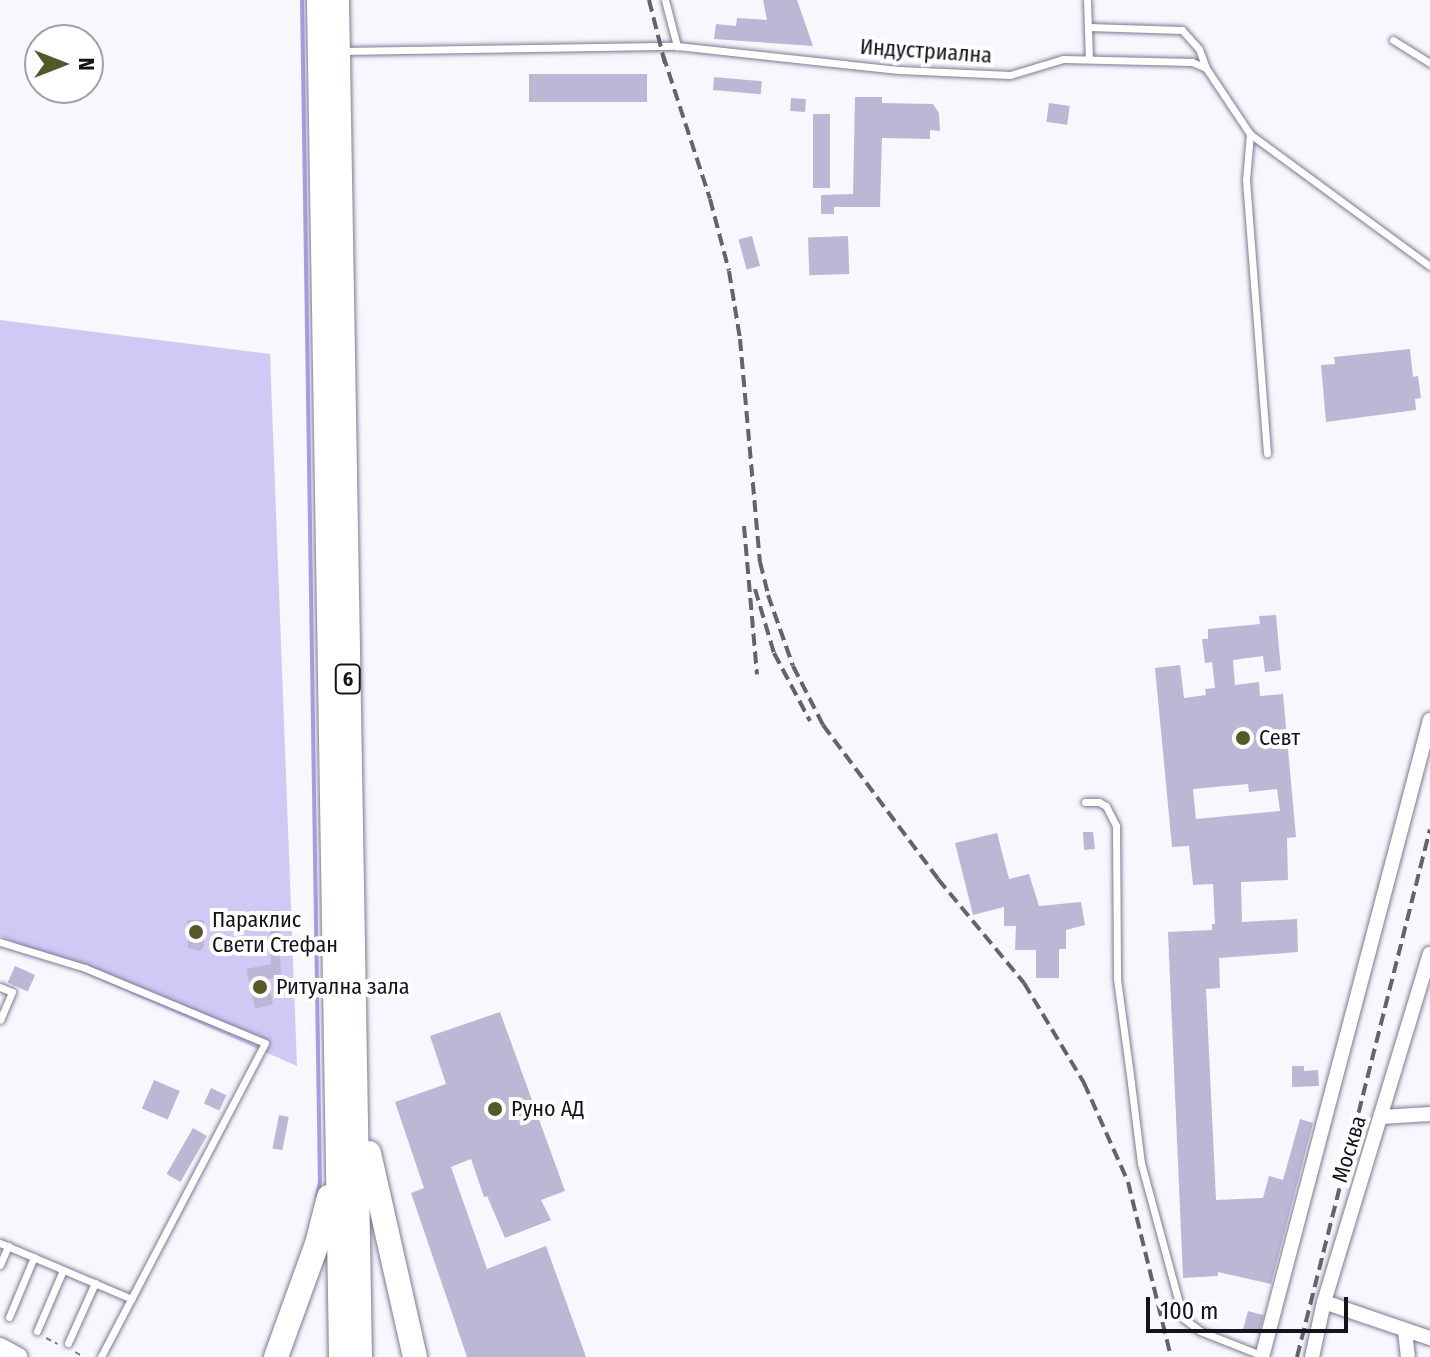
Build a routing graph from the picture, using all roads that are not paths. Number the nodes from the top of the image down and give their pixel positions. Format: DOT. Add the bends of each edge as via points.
graph roads {
  1 [pos="319,0"];
  2 [pos="337,0"];
  3 [pos="665,0"];
  4 [pos="1087,0"];
  5 [pos="1088,27"];
  6 [pos="1393,40"];
  7 [pos="677,46"];
  8 [pos="338,51"];
  9 [pos="1089,59"];
  10 [pos="1430,63"];
  11 [pos="1206,68"];
  12 [pos="1250,134"];
  13 [pos="1430,266"];
  14 [pos="1267,453"];
  15 [pos="1430,720"];
  16 [pos="1085,802"];
  17 [pos="0,942"];
  18 [pos="1430,954"];
  19 [pos="0,987"];
  20 [pos="354,1012"];
  21 [pos="0,1020"];
  22 [pos="1430,1114"];
  23 [pos="1382,1117"];
  24 [pos="337,1135"];
  25 [pos="4,1244"];
  26 [pos="34,1257"];
  27 [pos="0,1265"];
  28 [pos="63,1270"];
  29 [pos="95,1283"];
  30 [pos="132,1299"];
  31 [pos="1324,1302"];
  32 [pos="9,1317"];
  33 [pos="1405,1330"];
  34 [pos="37,1331"];
  35 [pos="1430,1338"];
  36 [pos="68,1343"];
  37 [pos="0,1347"];
  38 [pos="1262,1356"];
  39 [pos="19,1357"];
  40 [pos="101,1357"];
  41 [pos="276,1357"];
  42 [pos="341,1357"];
  43 [pos="360,1357"];
  44 [pos="415,1357"];
  45 [pos="1312,1357"];
  46 [pos="1408,1357"];
  1 -- 24 [label="highway, 6"];
  2 -- 8 [label="highway, 6"];
  3 -- 7 [label="lane"];
  4 -- 5 [label="lane"];
  5 -- 9 [label="lane"];
  5 -- 11 [label="lane" via="1182,30 1199,49"];
  6 -- 10 [label="lane"];
  7 -- 8 [label="lane, Индустриална"];
  7 -- 9 [label="lane, Индустриална" via="899,70 1010,75 1063,59"];
  8 -- 20 [label="highway, 6"];
  9 -- 11 [label="lane, Индустриална" via="1192,62"];
  11 -- 12 [label="lane"];
  12 -- 13 [label="lane"];
  12 -- 14 [label="lane" via="1246,180"];
  15 -- 38 [label="street"];
  16 -- 38 [label="lane" via="1106,806 1116,826 1117,979 1140,1150 1183,1318 1200,1331"];
  17 -- 30 [label="lane" via="85,968 265,1043"];
  18 -- 23 [label="street, Москва"];
  19 -- 21 [label="lane" via="12,992"];
  20 -- 43 [label="highway, 6"];
  20 -- 44 [label="highway" via="374,1186"];
  22 -- 23 [label="street"];
  23 -- 31 [label="street, Москва"];
  24 -- 41 [label="highway" via="321,1231"];
  24 -- 42 [label="highway, 6"];
  25 -- 26 [label="lane"];
  25 -- 27 [label="lane"];
  26 -- 28 [label="lane"];
  26 -- 32 [label="lane"];
  28 -- 29 [label="lane"];
  28 -- 34 [label="lane"];
  29 -- 30 [label="lane"];
  29 -- 36 [label="lane"];
  30 -- 40 [label="lane"];
  31 -- 33 [label="street"];
  31 -- 45 [label="street, Москва"];
  33 -- 35 [label="street"];
  33 -- 46 [label="street"];
  37 -- 39 [label="street"];
}
